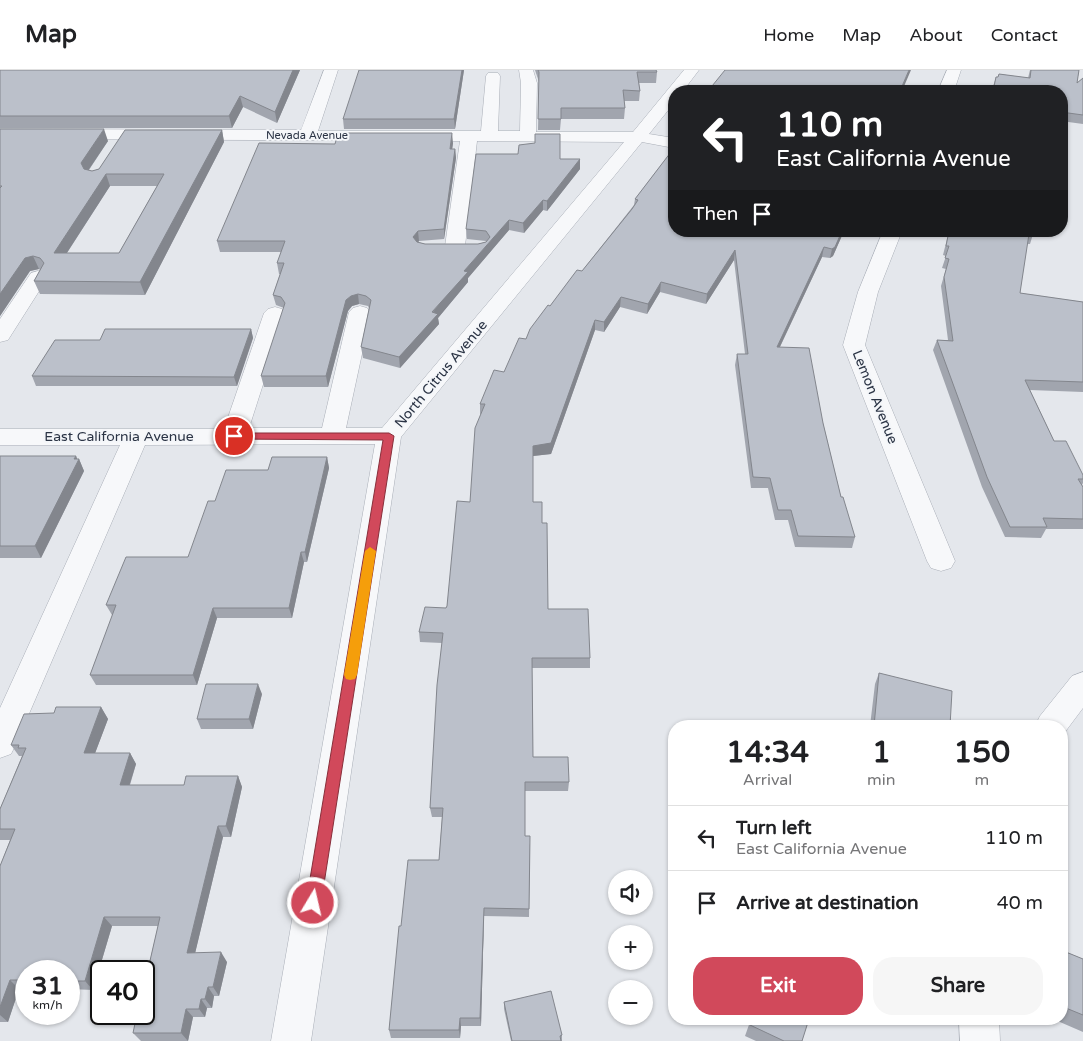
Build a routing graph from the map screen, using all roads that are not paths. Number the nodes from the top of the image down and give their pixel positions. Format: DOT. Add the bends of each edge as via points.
graph roads {
  1 [pos="331,70"];
  2 [pos="526,70"];
  3 [pos="692,70"];
  4 [pos="954,70"];
  5 [pos="493,76"];
  6 [pos="680,85"];
  7 [pos="948,85"];
  8 [pos="668,101"];
  9 [pos="0,134"];
  10 [pos="308,135"];
  11 [pos="469,136"];
  12 [pos="489,136"];
  13 [pos="528,136"];
  14 [pos="639,137"];
  15 [pos="668,142"];
  16 [pos="891,237"];
  17 [pos="436,246"];
  18 [pos="38,277"];
  19 [pos="360,312"];
  20 [pos="275,313"];
  21 [pos="0,335"];
  22 [pos="136,436"];
  23 [pos="234,436"];
  24 [pos="332,436"];
  25 [pos="389,436"];
  26 [pos="0,437"];
  27 [pos="941,561"];
  28 [pos="1083,684"];
  29 [pos="1056,720"];
  30 [pos="0,744"];
  31 [pos="979,1025"];
  32 [pos="291,1041"];
  33 [pos="980,1041"];
  1 -- 10 [label="street"];
  2 -- 13 [label="street" via="529,83"];
  3 -- 6 [label="street, North Citrus Avenue"];
  4 -- 7 [label="street"];
  5 -- 12 [label="street"];
  8 -- 14 [label="street, North Citrus Avenue"];
  9 -- 10 [label="street, Nevada Avenue" via="119,141"];
  10 -- 11 [label="street, Nevada Avenue"];
  11 -- 12 [label="street, Nevada Avenue"];
  11 -- 17 [label="street" via="463,246"];
  12 -- 13 [label="street, Nevada Avenue"];
  13 -- 14 [label="street, Nevada Avenue"];
  14 -- 15 [label="street, Nevada Avenue"];
  14 -- 25 [label="street, North Citrus Avenue"];
  16 -- 27 [label="street, Lemon Avenue" via="868,292 854,345"];
  18 -- 21 [label="street"];
  19 -- 24 [label="street"];
  20 -- 23 [label="street"];
  22 -- 23 [label="street, East California Avenue"];
  22 -- 26 [label="street, East California Avenue"];
  22 -- 30 [label="street"];
  23 -- 24 [label="street, East California Avenue"];
  24 -- 25 [label="street, East California Avenue"];
  25 -- 32 [label="street, North Citrus Avenue"];
  28 -- 29 [label="street"];
  31 -- 33 [label="street"];
}
